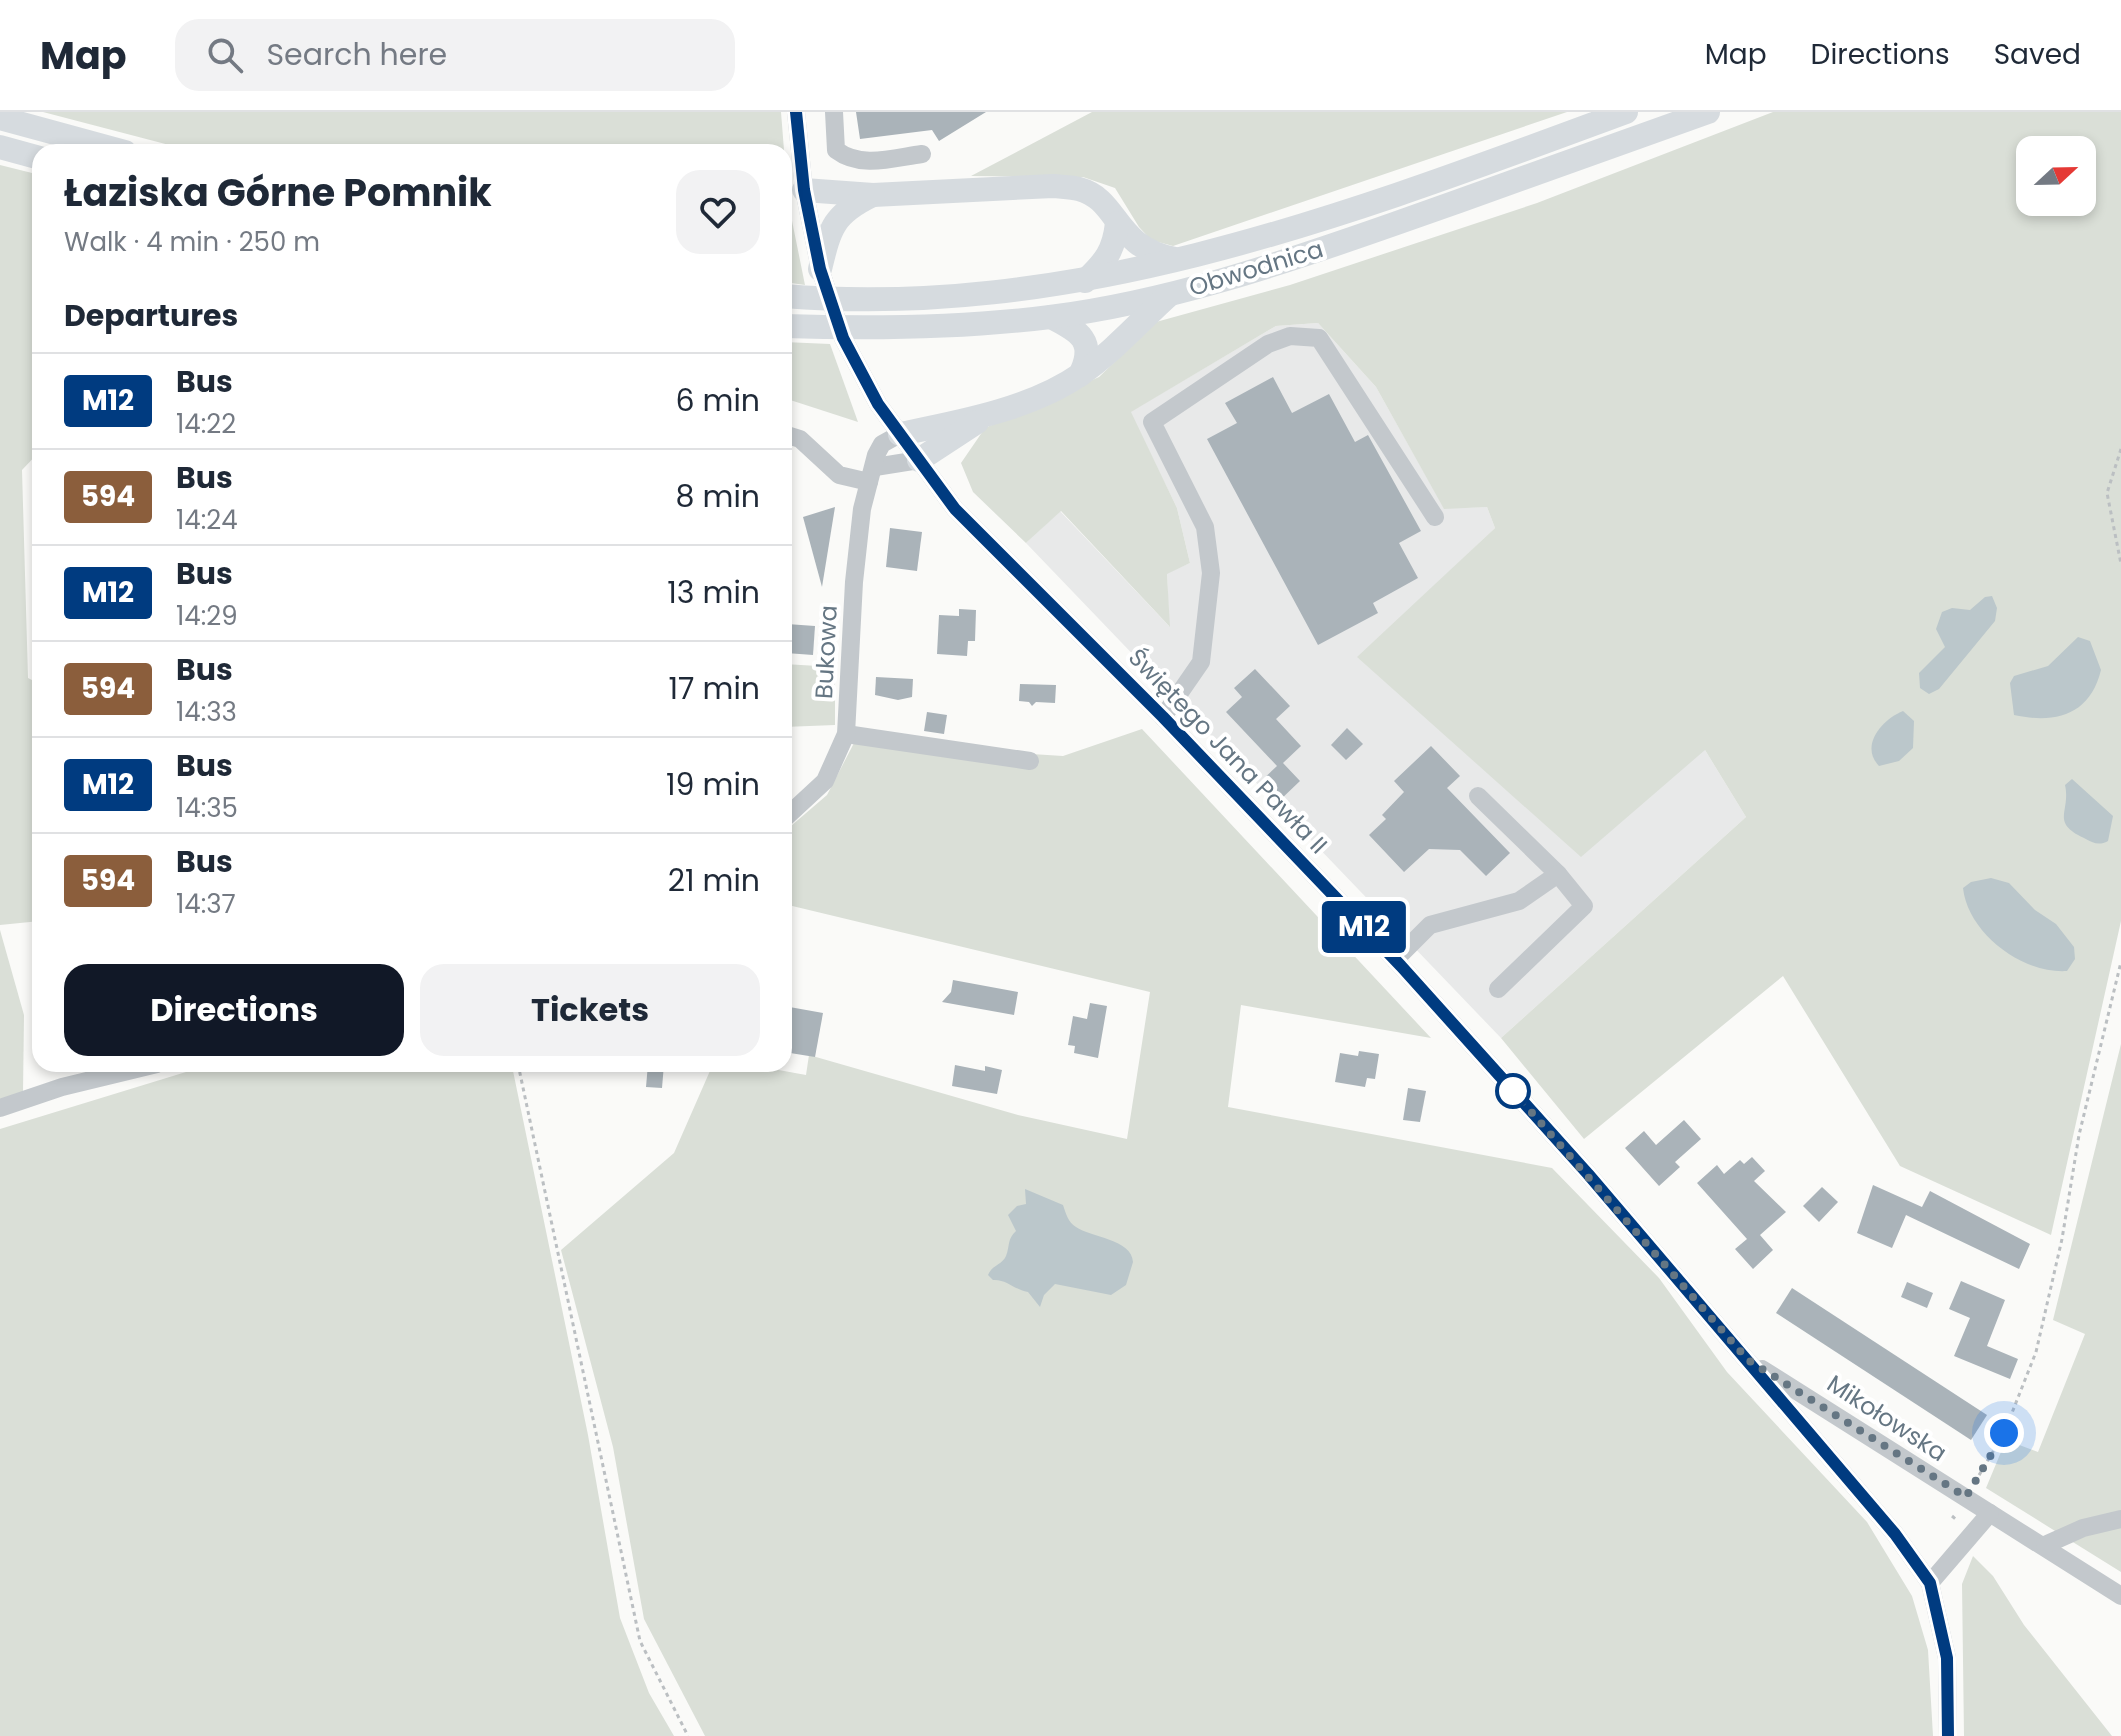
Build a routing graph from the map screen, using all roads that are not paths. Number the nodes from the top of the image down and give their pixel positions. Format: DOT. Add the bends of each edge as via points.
graph roads {
  1 [pos="796,112"];
  2 [pos="834,112"];
  3 [pos="1626,112"];
  4 [pos="1708,112"];
  5 [pos="0,118"];
  6 [pos="96,144"];
  7 [pos="0,147"];
  8 [pos="922,154"];
  9 [pos="32,156"];
  10 [pos="804,190"];
  11 [pos="873,195"];
  12 [pos="1117,223"];
  13 [pos="1186,260"];
  14 [pos="820,269"];
  15 [pos="1083,282"];
  16 [pos="1171,293"];
  17 [pos="792,296"];
  18 [pos="1051,317"];
  19 [pos="792,326"];
  20 [pos="1080,375"];
  21 [pos="993,411"];
  22 [pos="900,434"];
  23 [pos="792,436"];
  24 [pos="919,460"];
  25 [pos="872,475"];
  26 [pos="1435,517"];
  27 [pos="1163,717"];
  28 [pos="846,734"];
  29 [pos="1030,761"];
  30 [pos="1478,796"];
  31 [pos="792,812"];
  32 [pos="1558,874"];
  33 [pos="1395,960"];
  34 [pos="1498,989"];
  35 [pos="124,1072"];
  36 [pos="0,1108"];
  37 [pos="1748,1360"];
  38 [pos="1990,1513"];
  39 [pos="2121,1519"];
  40 [pos="2045,1545"];
  41 [pos="1930,1583"];
  42 [pos="2121,1596"];
  43 [pos="1948,1736"];
  1 -- 10 [label="street, Świętego Jana Pawła II"];
  2 -- 8 [label="street" via="836,150 848,159"];
  3 -- 13 [label="main road, Obwodnica" via="1296,228"];
  4 -- 16 [label="main road, Obwodnica" via="1297,258"];
  5 -- 6 [label="main road"];
  7 -- 9 [label="main road"];
  10 -- 11 [label="main road"];
  10 -- 14 [label="street, Świętego Jana Pawła II"];
  11 -- 12 [label="main road" via="1081,189 1097,198"];
  11 -- 14 [label="main road" via="836,219"];
  12 -- 13 [label="main road" via="1130,241 1151,254"];
  12 -- 15 [label="main road" via="1115,245 1106,261"];
  13 -- 15 [label="main road, Obwodnica"];
  14 -- 22 [label="street, Świętego Jana Pawła II" via="855,366"];
  15 -- 17 [label="main road, Obwodnica" via="896,301"];
  16 -- 18 [label="main road, Obwodnica"];
  16 -- 20 [label="main road"];
  18 -- 19 [label="main road, Obwodnica" via="872,329"];
  18 -- 20 [label="main road" via="1076,329 1085,340 1088,360"];
  20 -- 21 [label="main road"];
  21 -- 22 [label="main road"];
  21 -- 24 [label="main road"];
  22 -- 24 [label="street, Świętego Jana Pawła II"];
  22 -- 25 [label="street, Bukowa" via="882,444"];
  23 -- 25 [label="street" via="839,475"];
  24 -- 25 [label="street"];
  24 -- 27 [label="street, Świętego Jana Pawła II" via="955,509"];
  25 -- 28 [label="street, Bukowa" via="854,582"];
  26 -- 27 [label="street" via="1319,338 1290,336 1268,344 1152,422 1205,527 1211,573 1201,662"];
  27 -- 33 [label="street, Świętego Jana Pawła II"];
  28 -- 29 [label="street"];
  28 -- 31 [label="street, Bukowa" via="825,781"];
  30 -- 32 [label="street"];
  32 -- 33 [label="street" via="1519,901 1430,925"];
  32 -- 34 [label="street" via="1584,906"];
  33 -- 37 [label="street, Świętego Jana Pawła II"];
  35 -- 36 [label="street"];
  37 -- 38 [label="street, Mikołowska"];
  37 -- 41 [label="street, Świętego Jana Pawła II"];
  38 -- 40 [label="street, Mikołowska"];
  38 -- 41 [label="street"];
  39 -- 40 [label="street"];
  40 -- 42 [label="street, Mikołowska"];
  41 -- 43 [label="street" via="1947,1658"];
}
